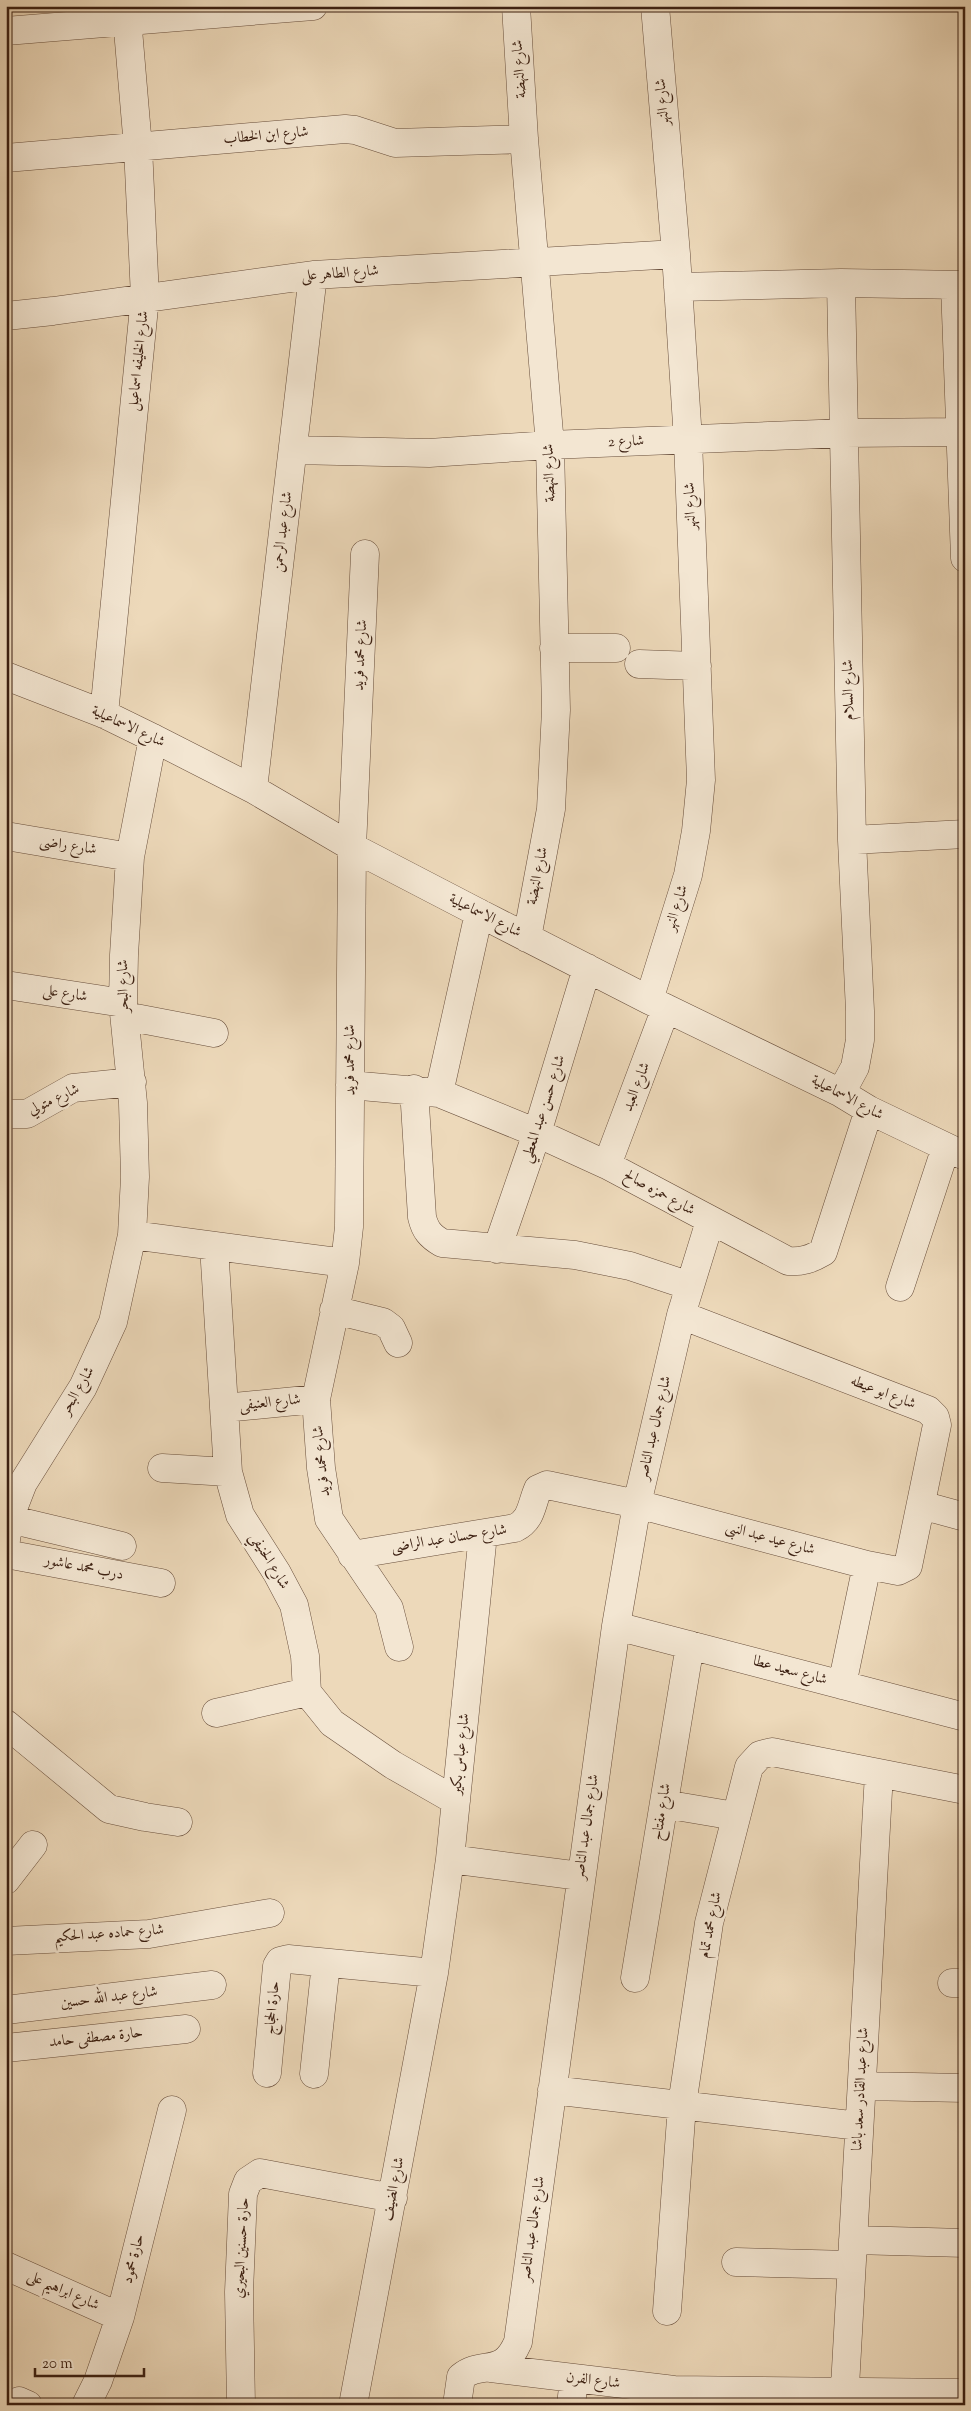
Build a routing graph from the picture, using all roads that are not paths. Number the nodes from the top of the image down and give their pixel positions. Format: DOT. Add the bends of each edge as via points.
graph roads {
  1 [pos="313,6"];
  2 [pos="516,6"];
  3 [pos="655,6"];
  4 [pos="127,14"];
  5 [pos="6,31"];
  6 [pos="524,139"];
  7 [pos="138,147"];
  8 [pos="6,158"];
  9 [pos="676,254"];
  10 [pos="536,262"];
  11 [pos="313,275"];
  12 [pos="841,283"];
  13 [pos="960,285"];
  14 [pos="678,287"];
  15 [pos="145,298"];
  16 [pos="6,316"];
  17 [pos="959,432"];
  18 [pos="845,433"];
  19 [pos="688,440"];
  20 [pos="550,445"];
  21 [pos="292,450"];
  22 [pos="963,469"];
  23 [pos="365,554"];
  24 [pos="965,558"];
  25 [pos="554,648"];
  26 [pos="616,648"];
  27 [pos="639,664"];
  28 [pos="697,666"];
  29 [pos="6,676"];
  30 [pos="104,714"];
  31 [pos="153,738"];
  32 [pos="253,789"];
  33 [pos="965,834"];
  34 [pos="6,836"];
  35 [pos="852,840"];
  36 [pos="352,847"];
  37 [pos="130,857"];
  38 [pos="479,913"];
  39 [pos="527,938"];
  40 [pos="587,968"];
  41 [pos="6,985"];
  42 [pos="658,1004"];
  43 [pos="124,1010"];
  44 [pos="214,1033"];
  45 [pos="132,1082"];
  46 [pos="350,1085"];
  47 [pos="426,1091"];
  48 [pos="841,1093"];
  49 [pos="869,1110"];
  50 [pos="6,1114"];
  51 [pos="537,1132"];
  52 [pos="955,1152"];
  53 [pos="608,1165"];
  54 [pos="710,1221"];
  55 [pos="132,1235"];
  56 [pos="214,1246"];
  57 [pos="497,1249"];
  58 [pos="345,1263"];
  59 [pos="690,1286"];
  60 [pos="900,1287"];
  61 [pos="334,1310"];
  62 [pos="681,1315"];
  63 [pos="398,1343"];
  64 [pos="316,1398"];
  65 [pos="224,1408"];
  66 [pos="162,1468"];
  67 [pos="228,1472"];
  68 [pos="637,1504"];
  69 [pos="921,1505"];
  70 [pos="965,1517"];
  71 [pos="8,1530"];
  72 [pos="483,1534"];
  73 [pos="122,1546"];
  74 [pos="6,1554"];
  75 [pos="352,1555"];
  76 [pos="867,1564"];
  77 [pos="904,1570"];
  78 [pos="161,1583"];
  79 [pos="616,1626"];
  80 [pos="690,1645"];
  81 [pos="399,1648"];
  82 [pos="842,1685"];
  83 [pos="307,1692"];
  84 [pos="216,1713"];
  85 [pos="965,1717"];
  86 [pos="6,1724"];
  87 [pos="879,1774"];
  88 [pos="965,1790"];
  89 [pos="456,1802"];
  90 [pos="664,1804"];
  91 [pos="735,1816"];
  92 [pos="178,1822"];
  93 [pos="33,1845"];
  94 [pos="450,1859"];
  95 [pos="580,1876"];
  96 [pos="6,1880"];
  97 [pos="270,1913"];
  98 [pos="6,1941"];
  99 [pos="326,1963"];
  100 [pos="434,1973"];
  101 [pos="635,1978"];
  102 [pos="212,1985"];
  103 [pos="6,2010"];
  104 [pos="186,2028"];
  105 [pos="6,2048"];
  106 [pos="267,2073"];
  107 [pos="314,2074"];
  108 [pos="862,2086"];
  109 [pos="965,2088"];
  110 [pos="552,2090"];
  111 [pos="682,2105"];
  112 [pos="172,2110"];
  113 [pos="859,2126"];
  114 [pos="392,2198"];
  115 [pos="965,2243"];
  116 [pos="852,2253"];
  117 [pos="736,2262"];
  118 [pos="6,2266"];
  119 [pos="667,2311"];
  120 [pos="120,2317"];
  121 [pos="491,2368"];
  122 [pos="573,2392"];
  123 [pos="965,2393"];
  124 [pos="766,2398"];
  125 [pos="844,2398"];
  126 [pos="86,2405"];
  127 [pos="241,2405"];
  128 [pos="353,2405"];
  129 [pos="457,2405"];
  1 -- 4 [label="street"];
  2 -- 6 [label="street, شارع النهضة"];
  3 -- 9 [label="street, شارع النهر"];
  4 -- 5 [label="street"];
  4 -- 7 [label="street, شارع الخليفه اسماعيل"];
  6 -- 7 [label="street, شارع ابن الخطاب" via="396,143 345,129"];
  6 -- 10 [label="street, شارع النهضة"];
  7 -- 8 [label="street, شارع ابن الخطاب"];
  7 -- 15 [label="street, شارع الخليفه اسماعيل"];
  9 -- 10 [label="street, شارع الطاهر على"];
  9 -- 14 [label="street, شارع النهر"];
  10 -- 11 [label="street, شارع الطاهر على"];
  10 -- 20 [label="street, شارع النهضة"];
  11 -- 15 [label="street, شارع الطاهر على"];
  11 -- 21 [label="street, شارع عبد الرحمن"];
  12 -- 13 [label="street"];
  12 -- 14 [label="street"];
  12 -- 18 [label="street, شارع السلام"];
  13 -- 17 [label="street"];
  14 -- 19 [label="street, شارع النهر"];
  15 -- 16 [label="street, شارع الطاهر على"];
  15 -- 30 [label="street, شارع الخليفه اسماعيل"];
  17 -- 18 [label="street, شارع 2"];
  17 -- 22 [label="street"];
  18 -- 19 [label="street, شارع 2"];
  18 -- 35 [label="street, شارع السلام"];
  19 -- 20 [label="street, شارع 2"];
  19 -- 28 [label="street, شارع النهر"];
  20 -- 21 [label="street, شارع 2" via="428,453"];
  20 -- 25 [label="street, شارع النهضة"];
  21 -- 32 [label="street, شارع عبد الرحمن"];
  22 -- 24 [label="street"];
  23 -- 36 [label="street, شارع محمد فريد"];
  25 -- 26 [label="street"];
  25 -- 39 [label="street, شارع النهضة" via="556,710 551,809"];
  27 -- 28 [label="street"];
  28 -- 42 [label="street, شارع النهر" via="701,780 696,831"];
  29 -- 30 [label="street, شارع الاسماعيلية"];
  30 -- 31 [label="street, شارع الاسماعيلية"];
  31 -- 32 [label="street, شارع الاسماعيلية"];
  31 -- 37 [label="street, شارع البحر"];
  32 -- 36 [label="street, شارع الاسماعيلية"];
  33 -- 35 [label="street"];
  34 -- 37 [label="street, شارع راضى"];
  35 -- 48 [label="street, شارع السلام" via="860,1040 855,1067"];
  36 -- 38 [label="street, شارع الاسماعيلية"];
  36 -- 46 [label="street, شارع محمد فريد"];
  37 -- 43 [label="street, شارع البحر"];
  38 -- 39 [label="street, شارع الاسماعيلية"];
  38 -- 47 [label="street"];
  39 -- 40 [label="street, شارع الاسماعيلية"];
  40 -- 42 [label="street, شارع الاسماعيلية"];
  40 -- 51 [label="street, شارع حسن عبد المعطي"];
  41 -- 43 [label="street, شارع على"];
  42 -- 48 [label="street, شارع الاسماعيلية"];
  42 -- 53 [label="street, شارع العبد"];
  43 -- 44 [label="street, شارع على"];
  43 -- 45 [label="street, شارع البحر"];
  45 -- 50 [label="street, شارع متولي" via="73,1088 27,1114"];
  45 -- 55 [label="street, شارع البحر" via="135,1177"];
  46 -- 47 [label="street, شارع حمزه صالح"];
  46 -- 58 [label="street, شارع محمد فريد" via="349,1227"];
  47 -- 51 [label="street, شارع حمزه صالح"];
  47 -- 57 [label="street" via="424,1228 442,1243"];
  48 -- 49 [label="street, شارع الاسماعيلية"];
  49 -- 52 [label="street, شارع الاسماعيلية"];
  49 -- 54 [label="street, شارع حمزه صالح" via="823,1252 811,1259 788,1261"];
  51 -- 53 [label="street, شارع حمزه صالح"];
  51 -- 57 [label="street, شارع حسن عبد المعطي"];
  52 -- 60 [label="street"];
  53 -- 54 [label="street, شارع حمزه صالح"];
  54 -- 59 [label="street, شارع جمال عبد الناصر"];
  55 -- 56 [label="street"];
  55 -- 71 [label="street, شارع البحر" via="112,1322 83,1387 23,1483"];
  56 -- 58 [label="street"];
  56 -- 65 [label="street, شارع الحنيفي"];
  57 -- 59 [label="street" via="575,1255 630,1266"];
  58 -- 61 [label="street, شارع محمد فريد"];
  59 -- 62 [label="street, شارع جمال عبد الناصر"];
  61 -- 63 [label="street" via="383,1322 391,1328"];
  61 -- 64 [label="street, شارع محمد فريد"];
  62 -- 68 [label="street, شارع جمال عبد الناصر"];
  62 -- 69 [label="street, شارع ابو عيطه" via="928,1410 937,1425"];
  64 -- 65 [label="street, شارع العنيفى"];
  64 -- 75 [label="street, شارع محمد فريد" via="321,1468 330,1520"];
  65 -- 67 [label="street, شارع الحنيفي"];
  66 -- 67 [label="street"];
  67 -- 83 [label="street, شارع الحنيفي" via="240,1515 294,1605 305,1656"];
  68 -- 72 [label="street, شارع حسان عبد الراضى" via="547,1485 538,1489 524,1524"];
  68 -- 76 [label="street, شارع عيد عبد النبى"];
  68 -- 79 [label="street, شارع جمال عبد الناصر"];
  69 -- 70 [label="street"];
  69 -- 77 [label="street, شارع ابو عيطه" via="908,1566"];
  71 -- 73 [label="street"];
  72 -- 75 [label="street, شارع حسان عبد الراضى"];
  72 -- 89 [label="street, شارع عباس بكير"];
  74 -- 78 [label="street, درب محمد عاشور"];
  75 -- 81 [label="street, شارع محمد فريد" via="388,1608"];
  76 -- 77 [label="street, شارع عيد عبد النبى"];
  76 -- 82 [label="street"];
  79 -- 80 [label="street, شارع سعيد عطا"];
  79 -- 95 [label="street, شارع جمال عبد الناصر"];
  80 -- 82 [label="street, شارع سعيد عطا"];
  80 -- 90 [label="street, شارع مفتاح"];
  82 -- 85 [label="street, شارع سعيد عطا"];
  83 -- 84 [label="street"];
  83 -- 89 [label="street" via="332,1723"];
  86 -- 92 [label="street" via="109,1809"];
  87 -- 88 [label="street, شارع محمد تمام"];
  87 -- 91 [label="street, شارع محمد تمام" via="772,1752 760,1755 749,1767"];
  87 -- 108 [label="street, شارع عبد القادر سعد باشا"];
  89 -- 94 [label="street, شارع عباس بكير"];
  90 -- 91 [label="street"];
  90 -- 101 [label="street, شارع مفتاح"];
  91 -- 111 [label="street, شارع محمد تمام" via="709,1923"];
  93 -- 96 [label="street"];
  94 -- 95 [label="street"];
  94 -- 100 [label="street, شارع عباس بكير"];
  95 -- 110 [label="street, شارع جمال عبد الناصر"];
  97 -- 98 [label="street, شارع حماده عبد الحكيم" via="149,1934"];
  99 -- 100 [label="street, حارة الحجاج"];
  99 -- 106 [label="street, حارة الحجاج" via="288,1959 280,1961 277,1966"];
  99 -- 107 [label="street"];
  100 -- 114 [label="street, شارع الضيف"];
  102 -- 103 [label="street, شارع عبد الله حسين"];
  104 -- 105 [label="street, حارة مصطفى حامد"];
  108 -- 109 [label="street"];
  108 -- 113 [label="street, شارع عبد القادر سعد باشا"];
  110 -- 111 [label="street"];
  110 -- 121 [label="street, شارع جمال عبد الناصر" via="518,2342 513,2354 503,2364"];
  111 -- 113 [label="street"];
  111 -- 119 [label="street, شارع محمد تمام"];
  112 -- 120 [label="street, حارة محمود"];
  113 -- 116 [label="street, شارع عبد القادر سعد باشا"];
  114 -- 127 [label="street, حارة حسنين البحيري" via="260,2173 248,2181 243,2194 239,2292"];
  114 -- 128 [label="street, شارع الضيف"];
  115 -- 116 [label="street"];
  116 -- 117 [label="street"];
  116 -- 125 [label="street, شارع عبد القادر سعد باشا"];
  118 -- 120 [label="street, شارع ابراهيم على"];
  120 -- 126 [label="street, حارة محمود" via="98,2381"];
  121 -- 122 [label="street, شارع الفرن"];
  121 -- 129 [label="street, شارع جمال عبد الناصر" via="467,2372 461,2377"];
  122 -- 124 [label="street, شارع الفرن" via="674,2390"];
  123 -- 125 [label="street, شارع الفرن"];
  124 -- 125 [label="street, شارع الفرن"];
}
